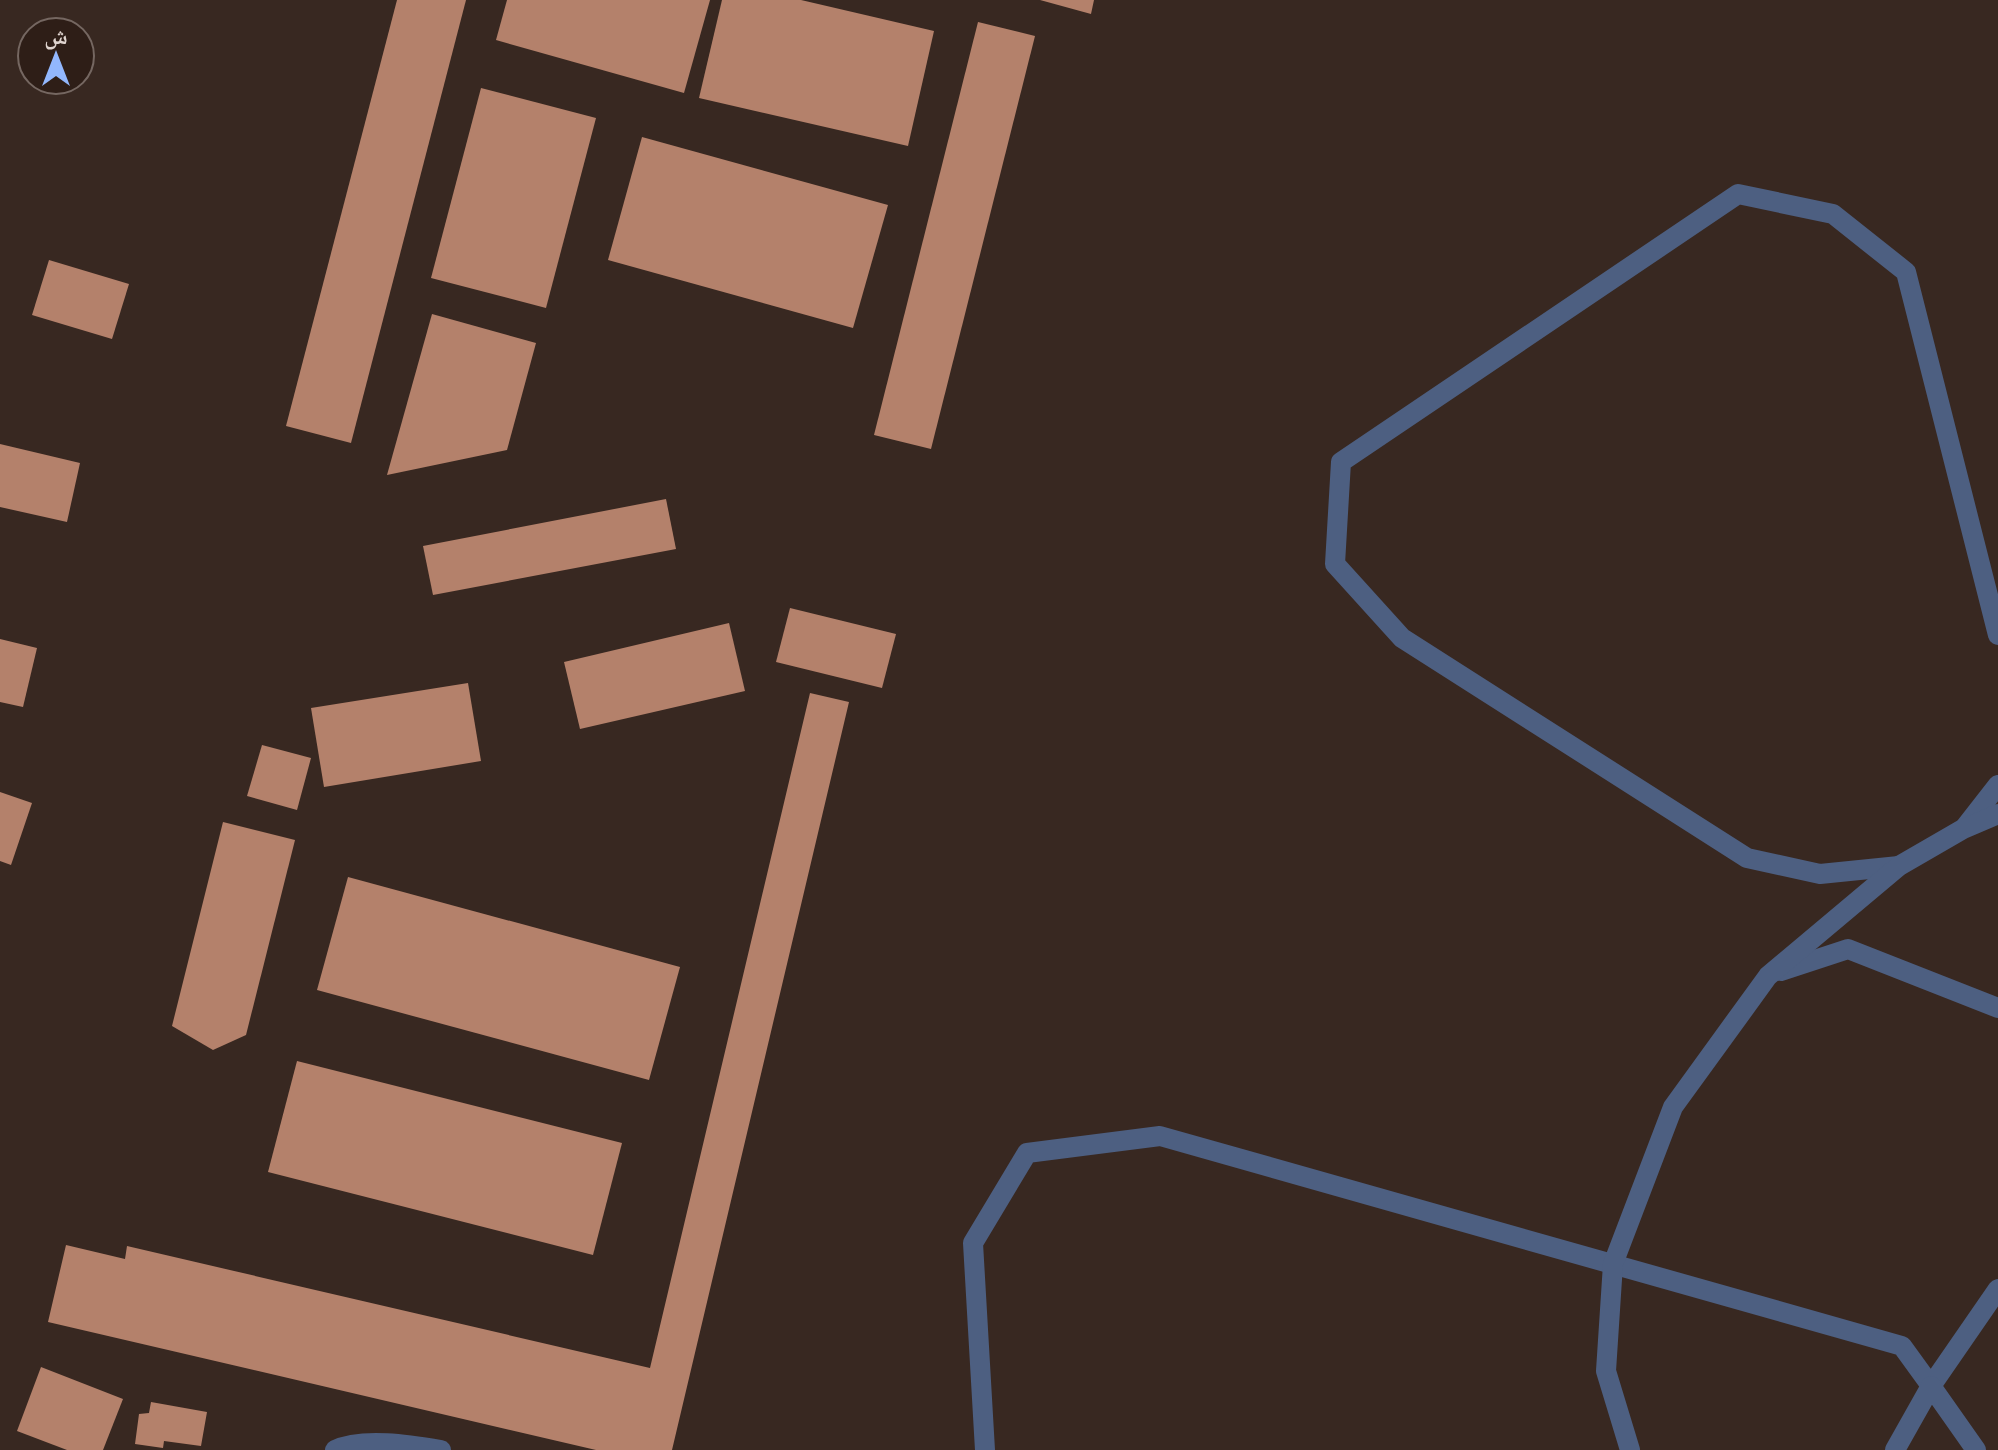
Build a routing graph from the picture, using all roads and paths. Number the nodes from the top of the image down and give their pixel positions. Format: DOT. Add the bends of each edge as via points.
graph roads {
  1 [pos="1998,635"];
  2 [pos="1998,785"];
  3 [pos="1998,814"];
  4 [pos="1963,829"];
  5 [pos="1899,866"];
  6 [pos="1768,976"];
  7 [pos="1998,1008"];
  8 [pos="1613,1264"];
  9 [pos="1998,1289"];
  10 [pos="1931,1386"];
  11 [pos="335,1450"];
  12 [pos="441,1450"];
  13 [pos="985,1450"];
  14 [pos="1630,1450"];
  15 [pos="1895,1450"];
  16 [pos="1976,1450"];
  1 -- 5 [label="street" via="1906,272 1833,214 1738,194 1341,462 1335,564 1402,638 1747,858 1820,874"];
  2 -- 4 [label="street"];
  3 -- 4 [label="street"];
  4 -- 5 [label="street"];
  5 -- 6 [label="street"];
  6 -- 7 [label="street" via="1848,949"];
  6 -- 8 [label="street" via="1673,1107"];
  8 -- 10 [label="street" via="1902,1346"];
  8 -- 13 [label="street" via="1160,1136 1027,1153 973,1243"];
  8 -- 14 [label="street" via="1606,1371"];
  9 -- 10 [label="street"];
  10 -- 15 [label="street"];
  10 -- 16 [label="street"];
  11 -- 12 [label="street" via="345,1445 406,1444"];
}
